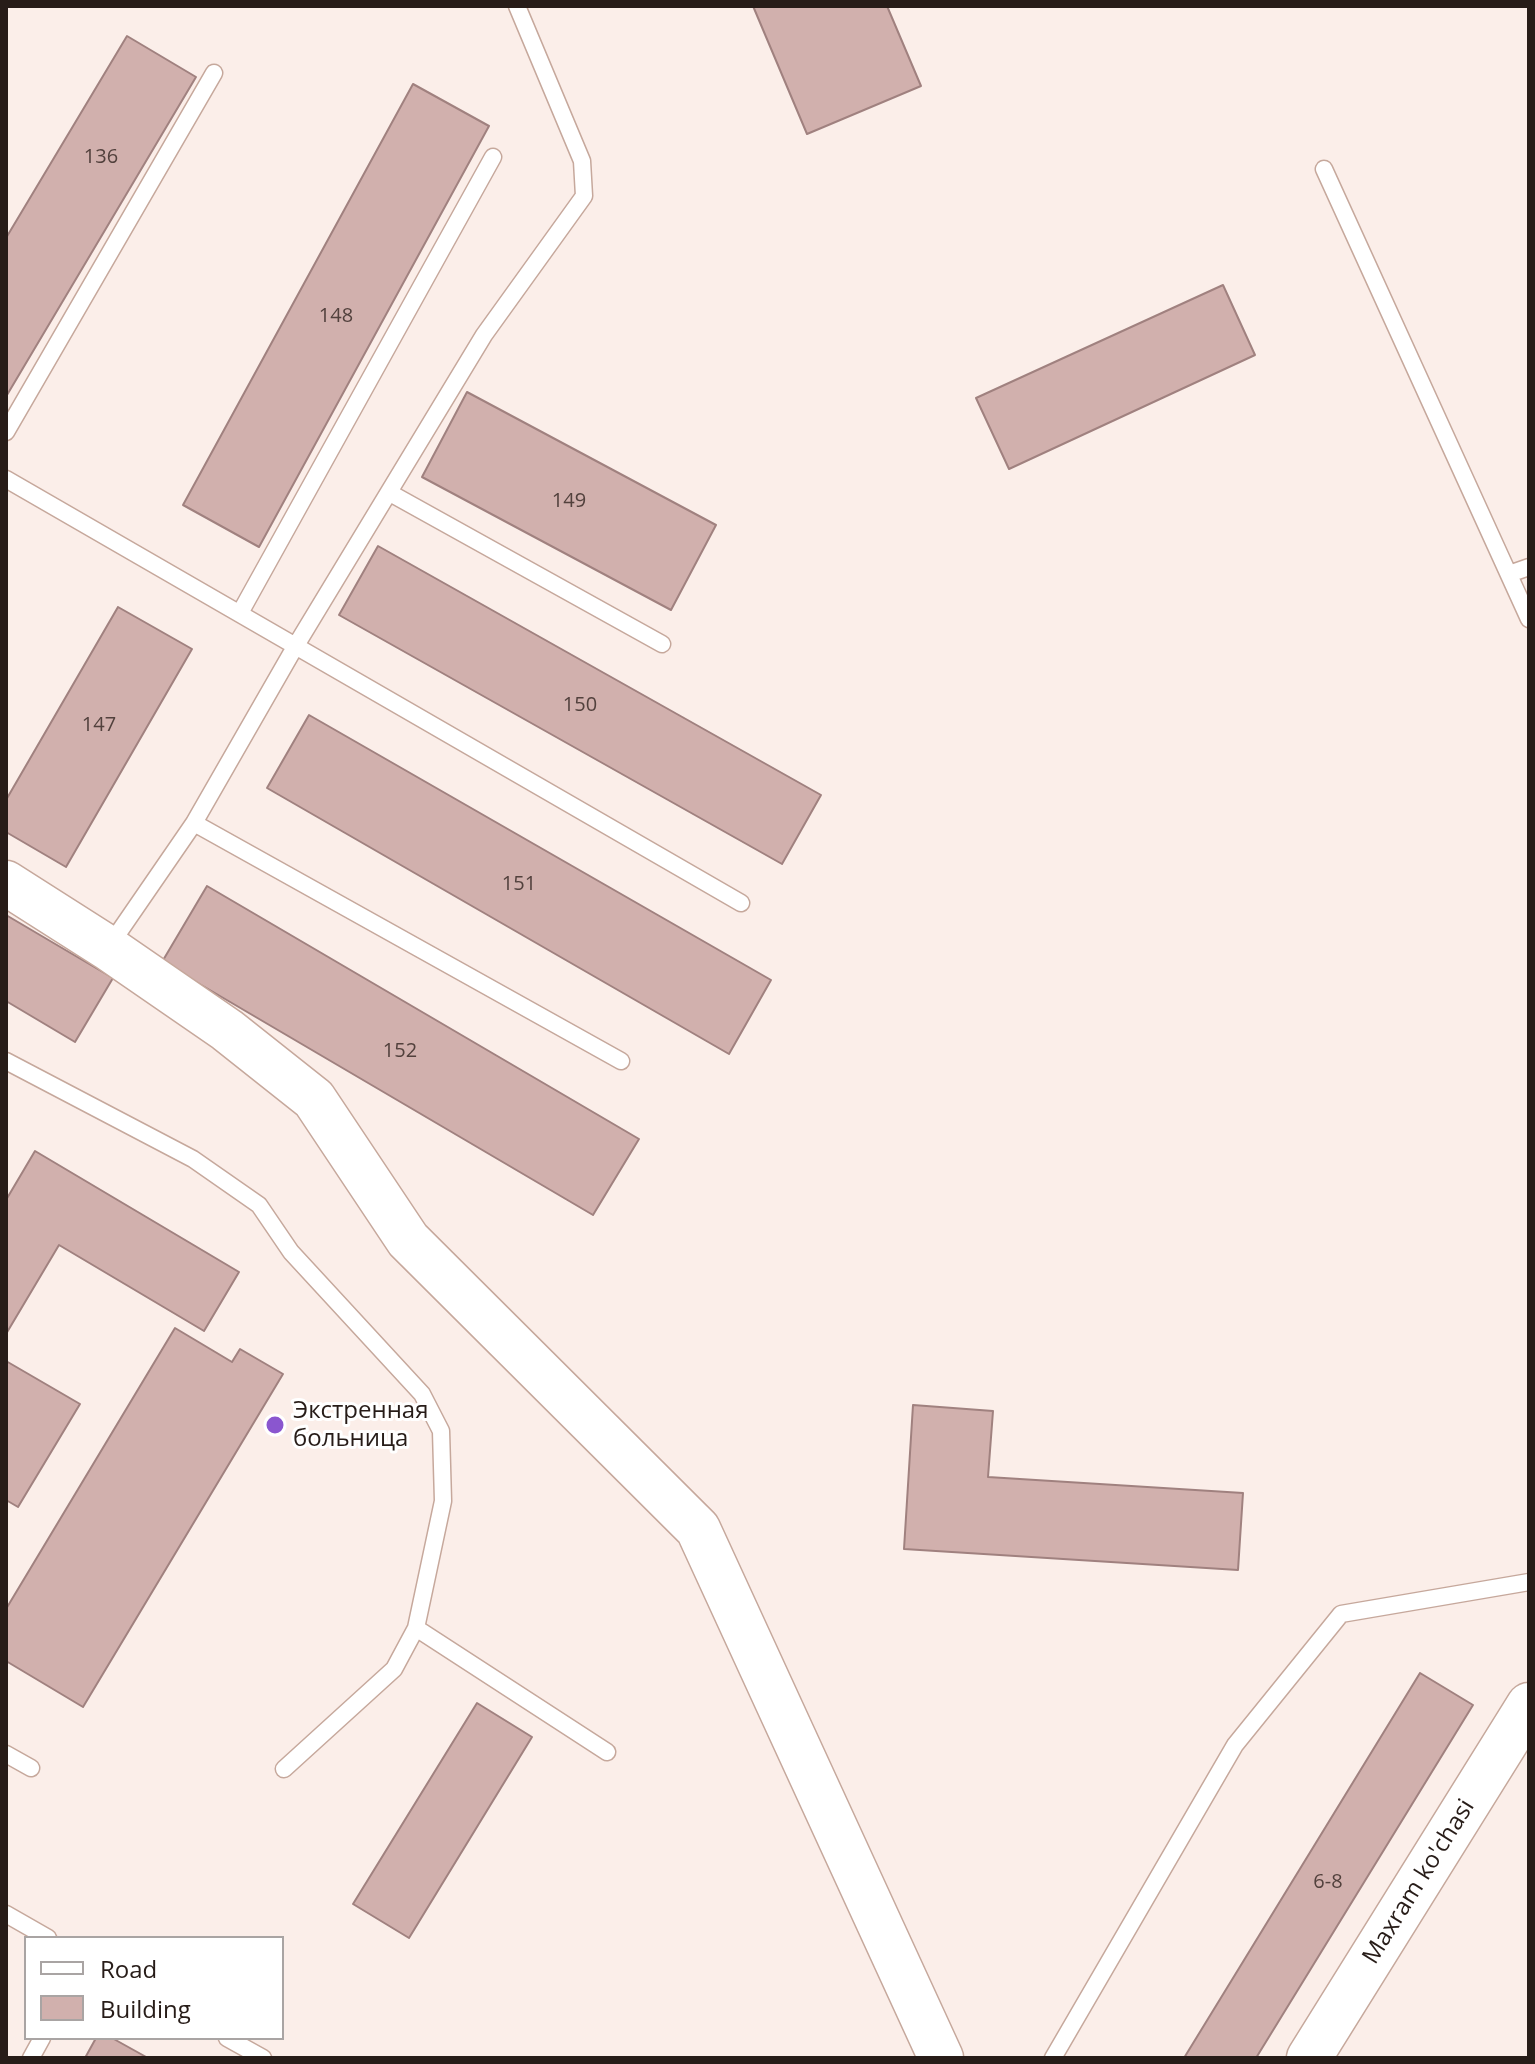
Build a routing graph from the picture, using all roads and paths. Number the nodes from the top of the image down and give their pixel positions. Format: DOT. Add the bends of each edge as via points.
graph roads {
  1 [pos="517,6"];
  2 [pos="214,73"];
  3 [pos="493,157"];
  4 [pos="1324,169"];
  5 [pos="6,432"];
  6 [pos="6,479"];
  7 [pos="390,493"];
  8 [pos="1529,567"];
  9 [pos="1509,574"];
  10 [pos="240,613"];
  11 [pos="1529,619"];
  12 [pos="662,644"];
  13 [pos="295,647"];
  14 [pos="194,823"];
  15 [pos="6,883"];
  16 [pos="741,903"];
  17 [pos="108,948"];
  18 [pos="6,1061"];
  19 [pos="621,1061"];
  20 [pos="1529,1582"];
  21 [pos="416,1628"];
  22 [pos="1529,1705"];
  23 [pos="607,1752"];
  24 [pos="6,1754"];
  25 [pos="31,1768"];
  26 [pos="284,1769"];
  27 [pos="6,1914"];
  28 [pos="44,1936"];
  29 [pos="41,2040"];
  30 [pos="231,2040"];
  31 [pos="31,2058"];
  32 [pos="263,2058"];
  33 [pos="941,2058"];
  34 [pos="1053,2058"];
  35 [pos="1309,2058"];
  1 -- 7 [label="lane" via="582,161 584,196 484,335"];
  2 -- 5 [label="lane"];
  3 -- 10 [label="lane"];
  4 -- 9 [label="lane"];
  6 -- 10 [label="lane"];
  7 -- 12 [label="lane"];
  7 -- 13 [label="lane"];
  8 -- 9 [label="lane"];
  9 -- 11 [label="lane"];
  10 -- 13 [label="lane"];
  13 -- 14 [label="lane"];
  13 -- 16 [label="lane"];
  14 -- 17 [label="lane"];
  14 -- 19 [label="lane"];
  15 -- 17 [label="street"];
  17 -- 33 [label="street" via="227,1030 314,1099 408,1240 698,1529"];
  18 -- 21 [label="lane" via="193,1159 259,1205 291,1252 422,1394 441,1431 443,1501"];
  20 -- 34 [label="lane" via="1341,1614 1235,1745"];
  21 -- 23 [label="lane"];
  21 -- 26 [label="lane" via="394,1669"];
  22 -- 35 [label="street, Maxram ko'chasi"];
  24 -- 25 [label="lane"];
  27 -- 28 [label="lane"];
  29 -- 31 [label="lane"];
  30 -- 32 [label="lane"];
}
